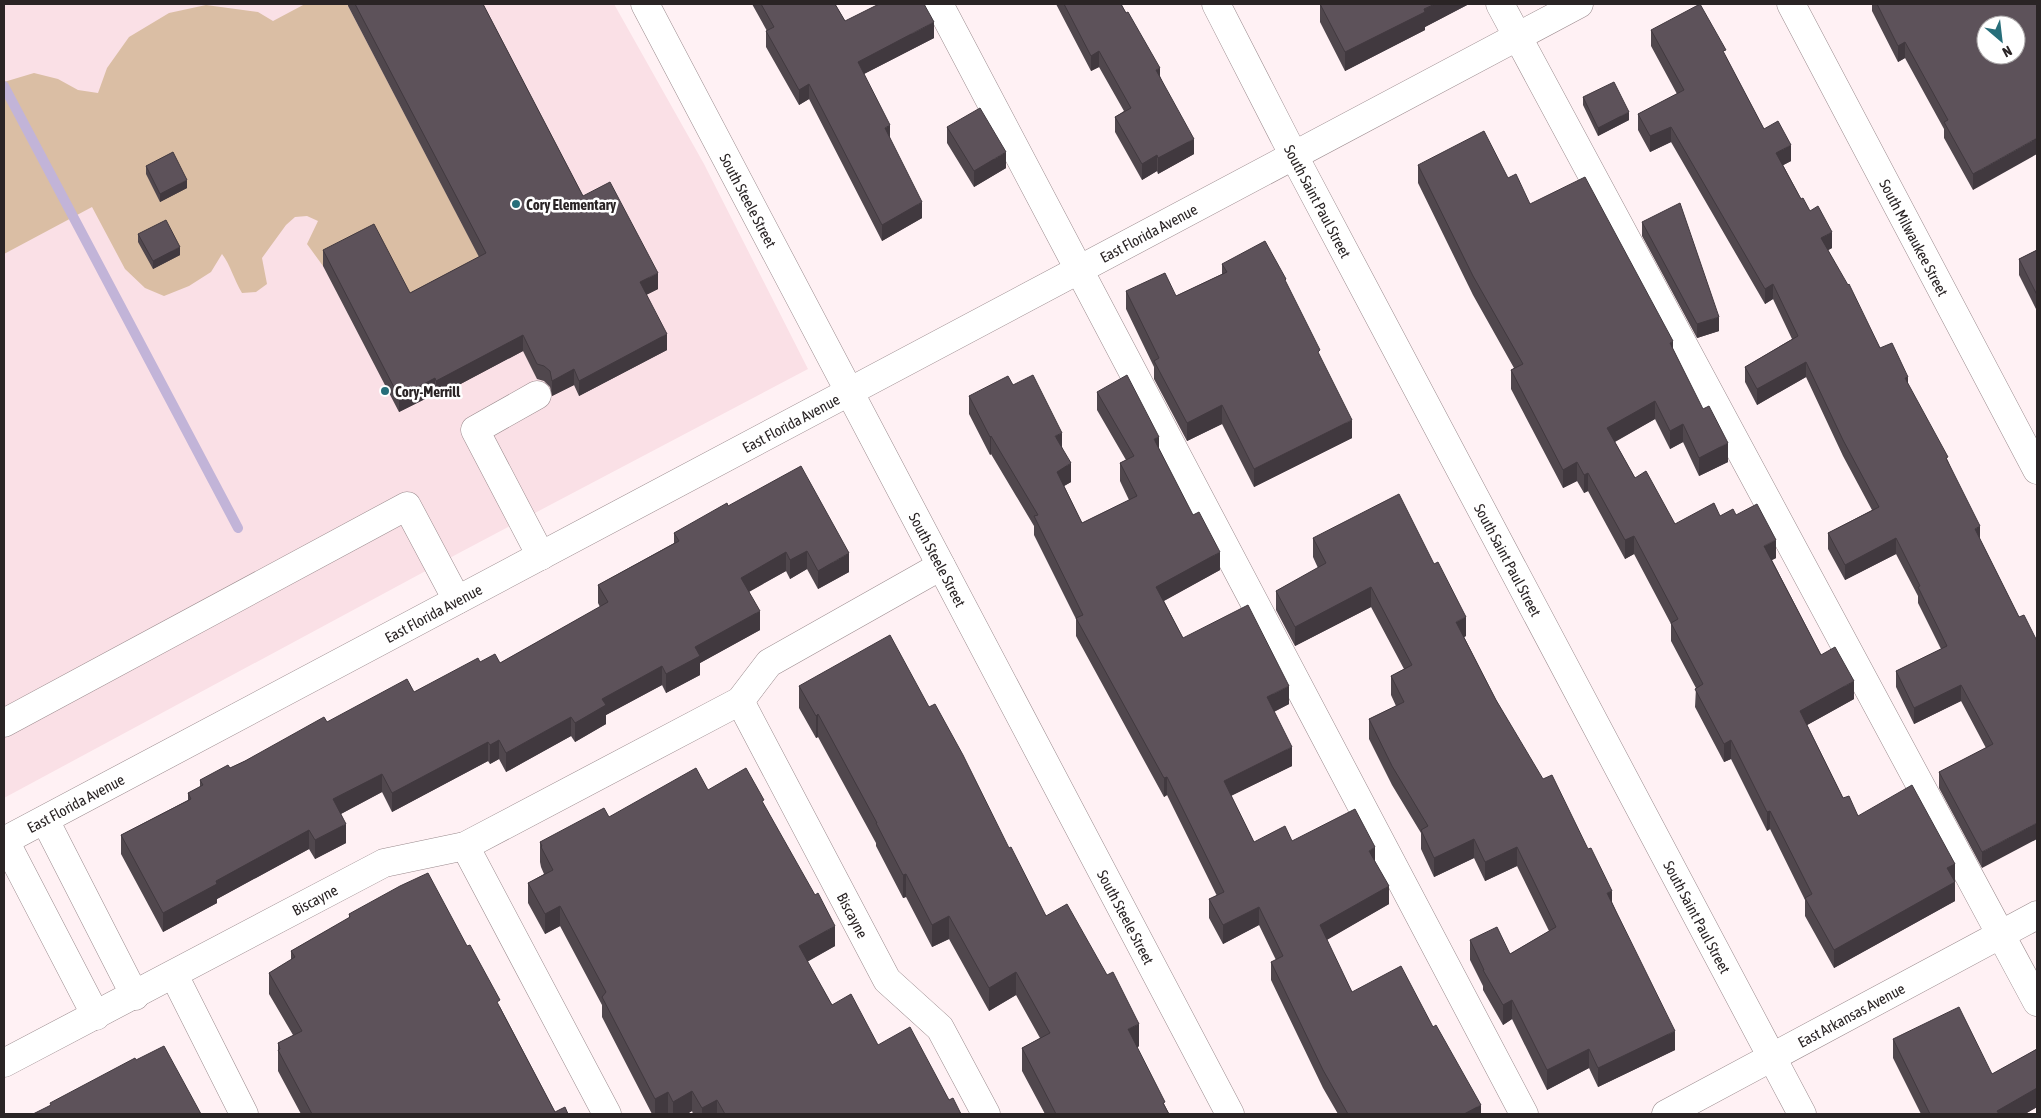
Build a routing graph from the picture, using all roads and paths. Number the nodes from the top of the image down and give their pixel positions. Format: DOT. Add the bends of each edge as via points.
graph roads {
  1 [pos="645,4"];
  2 [pos="939,4"];
  3 [pos="1216,4"];
  4 [pos="1500,4"];
  5 [pos="1580,4"];
  6 [pos="1791,4"];
  7 [pos="1517,37"];
  8 [pos="1294,156"];
  9 [pos="1079,270"];
  10 [pos="849,392"];
  11 [pos="537,395"];
  12 [pos="2037,470"];
  13 [pos="541,556"];
  14 [pos="941,566"];
  15 [pos="457,600"];
  16 [pos="740,700"];
  17 [pos="4,723"];
  18 [pos="45,820"];
  19 [pos="4,841"];
  20 [pos="465,846"];
  21 [pos="2037,915"];
  22 [pos="2001,934"];
  23 [pos="174,975"];
  24 [pos="135,996"];
  25 [pos="2037,1002"];
  26 [pos="96,1016"];
  27 [pos="1772,1057"];
  28 [pos="4,1064"];
  29 [pos="244,1114"];
  30 [pos="607,1114"];
  31 [pos="986,1114"];
  32 [pos="1230,1114"];
  33 [pos="1524,1114"];
  34 [pos="1666,1114"];
  35 [pos="1802,1114"];
  1 -- 10 [label="street, South Steele Street"];
  2 -- 9 [label="street"];
  3 -- 8 [label="street, South Saint Paul Street"];
  4 -- 7 [label="street"];
  5 -- 7 [label="street, East Florida Avenue"];
  6 -- 12 [label="street, South Milwaukee Street"];
  7 -- 8 [label="street, East Florida Avenue"];
  7 -- 22 [label="street"];
  8 -- 9 [label="street, East Florida Avenue"];
  8 -- 27 [label="street, South Saint Paul Street"];
  9 -- 10 [label="street, East Florida Avenue"];
  9 -- 33 [label="street"];
  10 -- 13 [label="street, East Florida Avenue"];
  10 -- 14 [label="street, South Steele Street"];
  11 -- 13 [label="street" via="475,430"];
  13 -- 15 [label="street, East Florida Avenue"];
  14 -- 16 [label="street, Biscayne" via="768,663"];
  14 -- 32 [label="street, South Steele Street"];
  15 -- 17 [label="street" via="407,506"];
  15 -- 18 [label="street, East Florida Avenue"];
  16 -- 20 [label="street, Biscayne"];
  16 -- 31 [label="street, Biscayne" via="887,980 940,1028"];
  18 -- 19 [label="street, East Florida Avenue"];
  18 -- 24 [label="street"];
  19 -- 26 [label="street"];
  20 -- 23 [label="street, Biscayne" via="384,864"];
  20 -- 30 [label="street"];
  21 -- 22 [label="street, East Arkansas Avenue"];
  22 -- 25 [label="street"];
  22 -- 27 [label="street, East Arkansas Avenue"];
  23 -- 24 [label="street, Biscayne"];
  23 -- 29 [label="street"];
  24 -- 26 [label="street, Biscayne"];
  26 -- 28 [label="street, Biscayne"];
  27 -- 34 [label="street, East Arkansas Avenue"];
  27 -- 35 [label="street, South Saint Paul Street"];
}
